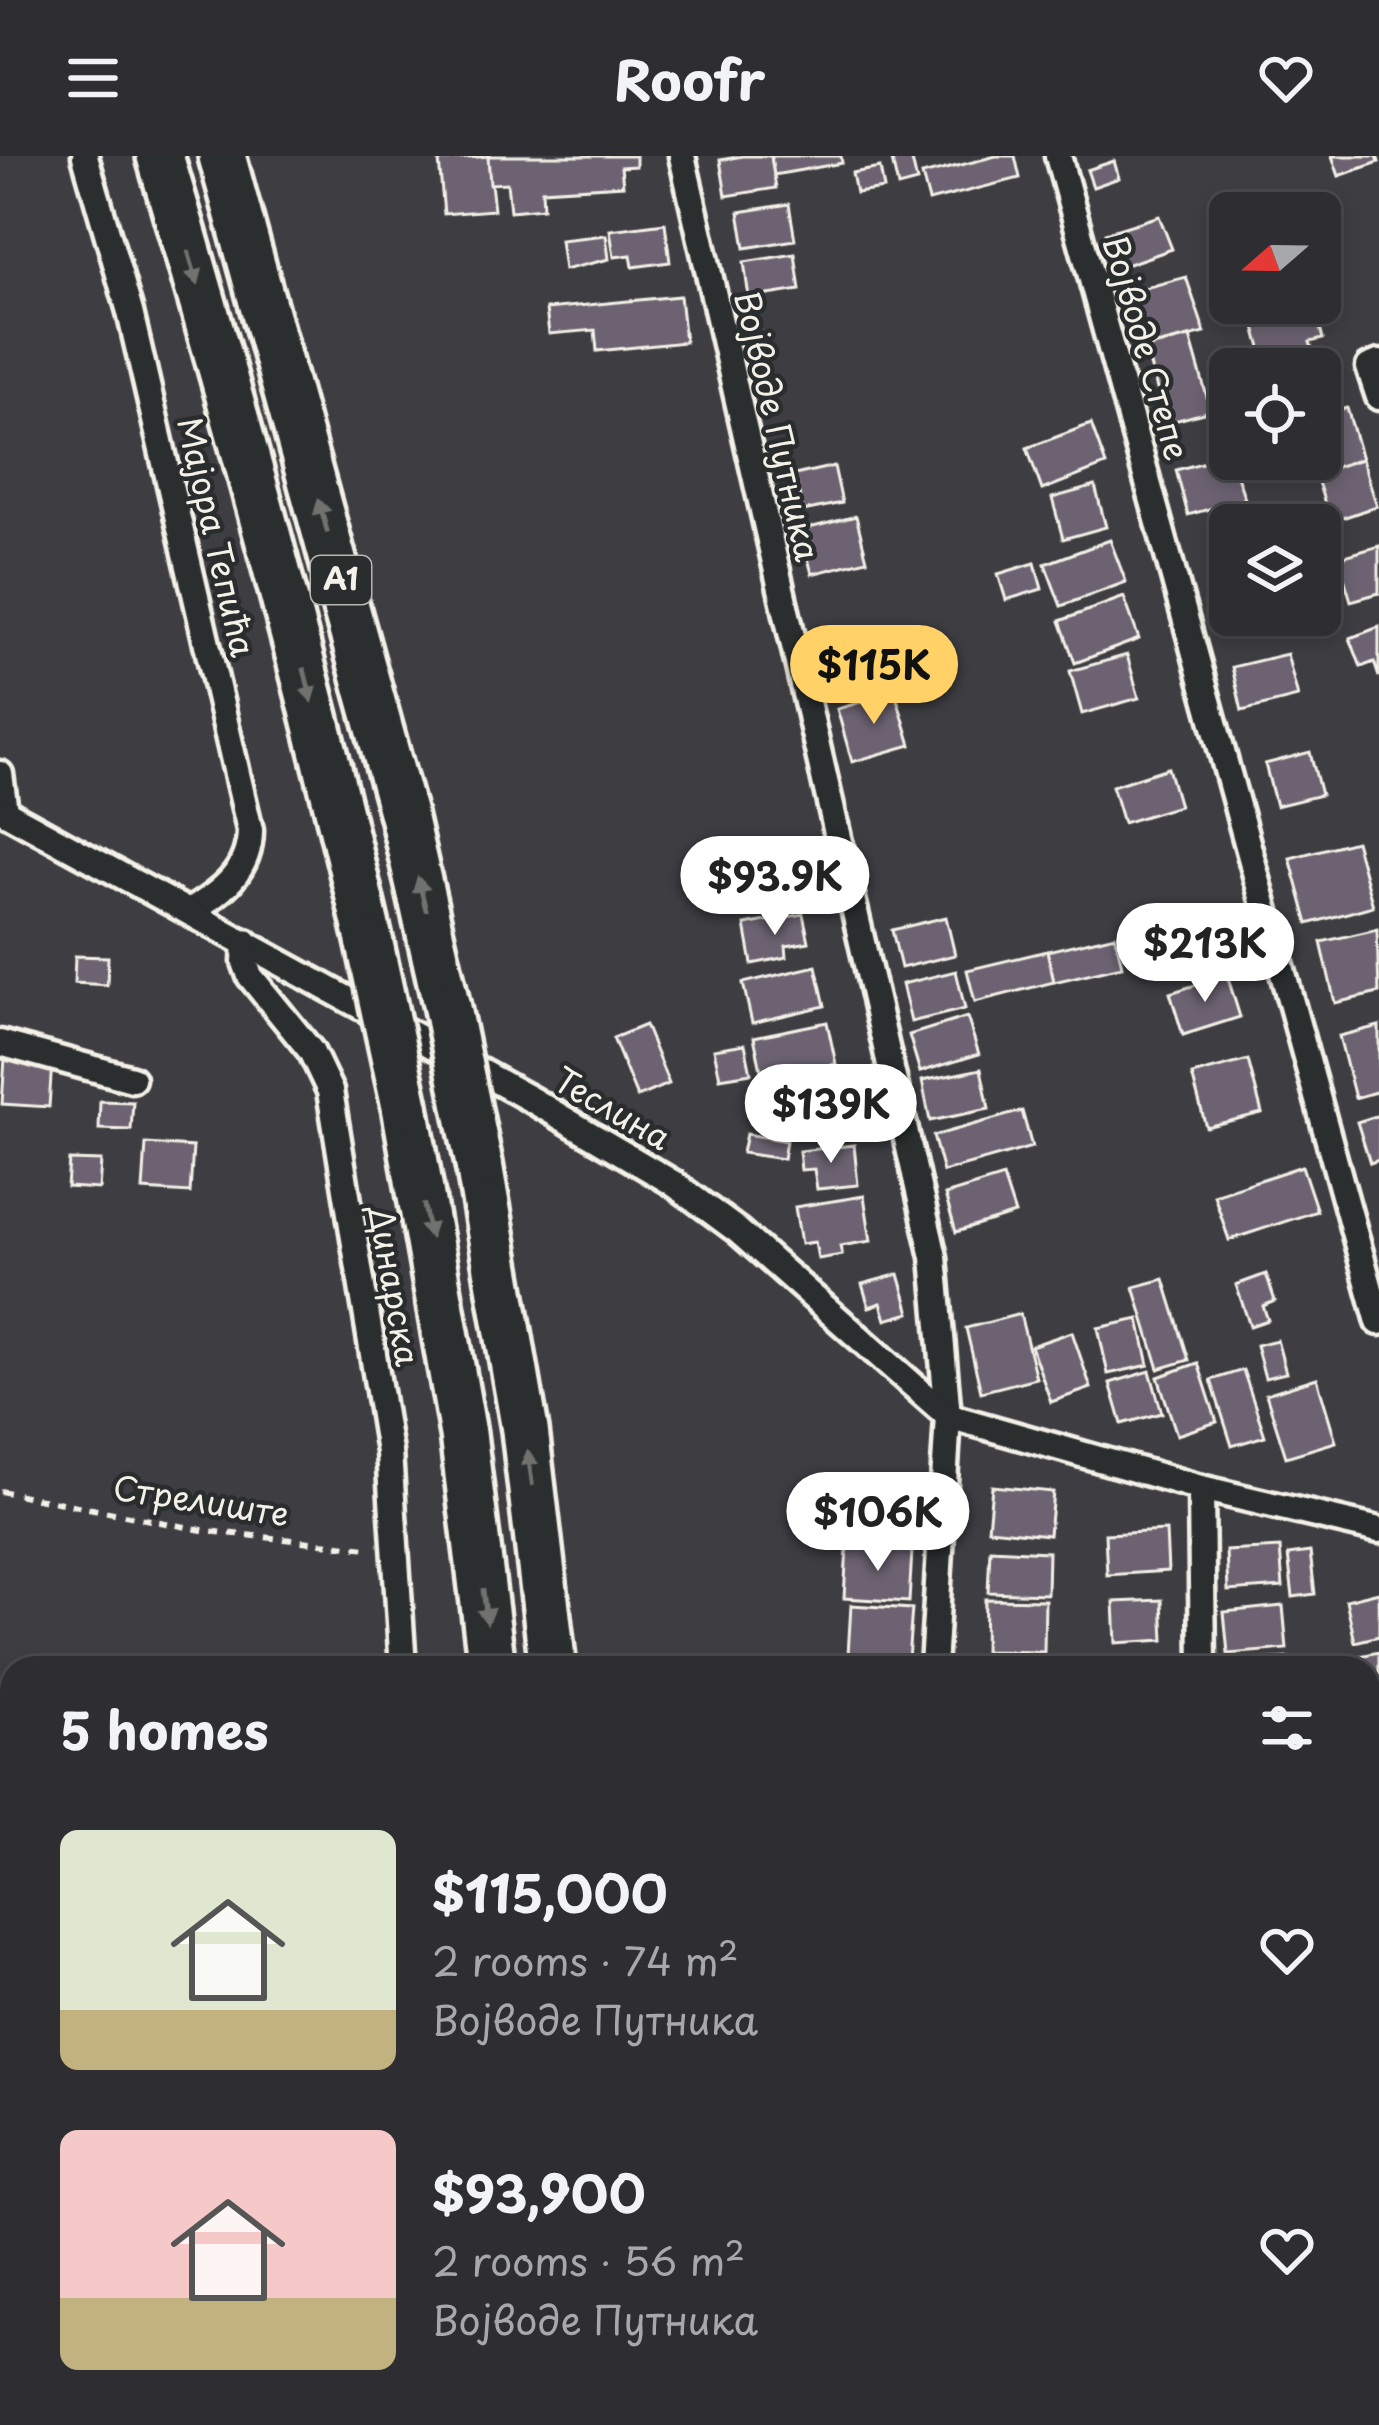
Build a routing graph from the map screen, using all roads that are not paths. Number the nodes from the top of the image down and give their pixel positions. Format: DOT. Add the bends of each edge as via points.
graph roads {
  1 [pos="85,156"];
  2 [pos="160,156"];
  3 [pos="222,156"];
  4 [pos="682,156"];
  5 [pos="1058,156"];
  6 [pos="1374,365"];
  7 [pos="1379,397"];
  8 [pos="0,775"];
  9 [pos="2,810"];
  10 [pos="189,912"];
  11 [pos="246,942"];
  12 [pos="0,1043"];
  13 [pos="132,1078"];
  14 [pos="1379,1322"];
  15 [pos="949,1417"];
  16 [pos="1201,1488"];
  17 [pos="1379,1530"];
  18 [pos="402,1656"];
  19 [pos="491,1656"];
  20 [pos="553,1656"];
  21 [pos="934,1656"];
  22 [pos="1203,1656"];
  1 -- 10 [label="street, Мајора Тепића" via="130,312 250,830 244,865"];
  2 -- 19 [label="highway, A1, one-way, bridge" via="264,519 370,944 463,1434"];
  20 -- 3 [label="highway, A1, one-way, bridge" via="525,1430 447,1008 403,815"];
  4 -- 15 [label="street, Војводе Путника" via="934,1257"];
  5 -- 14 [label="street, Војводе Степе"];
  6 -- 7 [label="street"];
  8 -- 9 [label="street"];
  9 -- 10 [label="street, Теслина"];
  10 -- 11 [label="street, Теслина"];
  11 -- 15 [label="street, Теслина" via="673,1183"];
  11 -- 18 [label="street, Динарска" via="250,976 311,1051 330,1091 389,1452"];
  12 -- 13 [label="street"];
  15 -- 16 [label="street, Теслина"];
  15 -- 21 [label="street, Војводе Путника"];
  16 -- 17 [label="street, Теслина"];
  16 -- 22 [label="street"];
}
